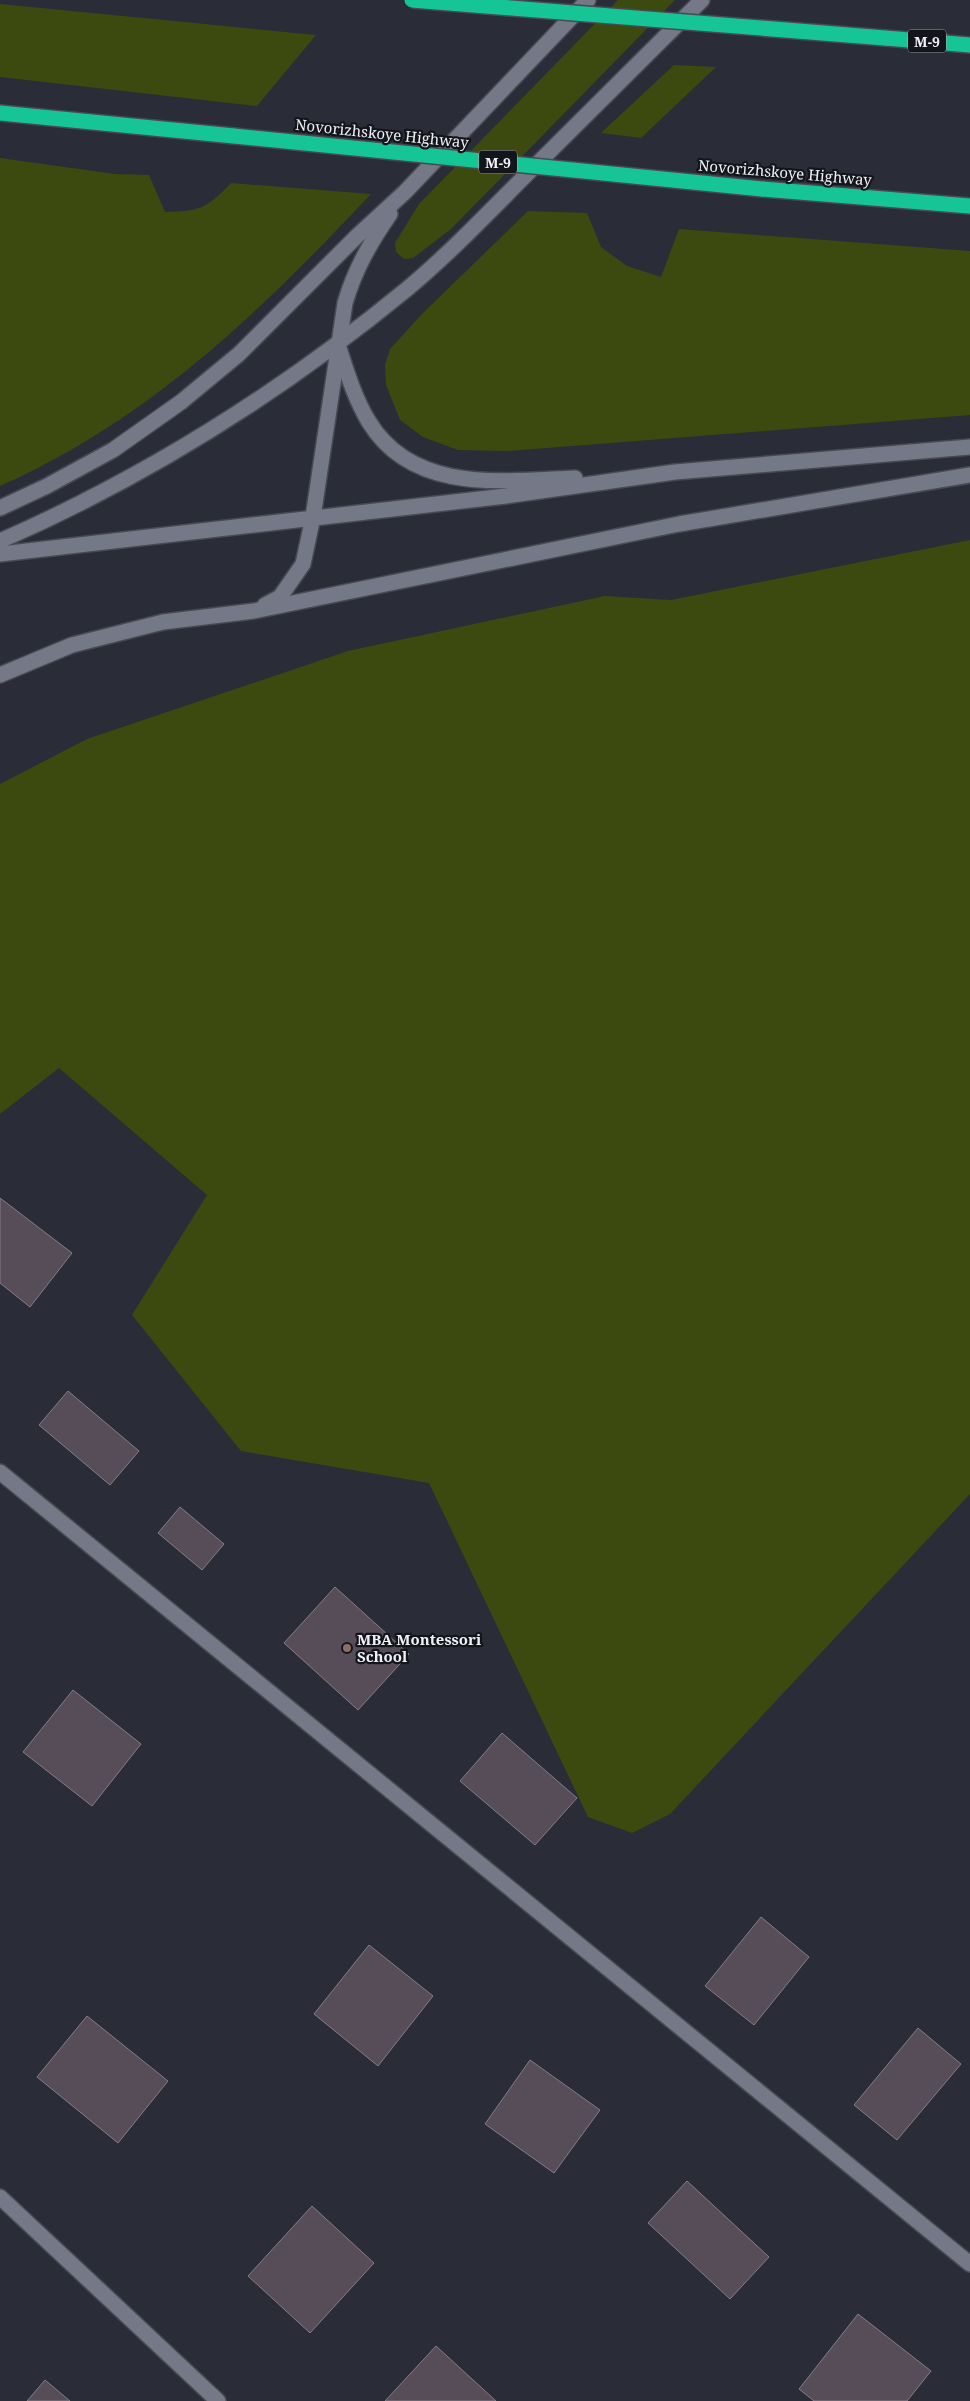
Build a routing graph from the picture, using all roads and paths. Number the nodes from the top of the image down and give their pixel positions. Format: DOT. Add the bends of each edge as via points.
graph roads {
  1 [pos="412,0"];
  2 [pos="588,0"];
  3 [pos="702,0"];
  4 [pos="970,45"];
  5 [pos="0,113"];
  6 [pos="405,192"];
  7 [pos="970,206"];
  8 [pos="337,344"];
  9 [pos="970,447"];
  10 [pos="675,472"];
  11 [pos="970,475"];
  12 [pos="0,508"];
  13 [pos="312,518"];
  14 [pos="0,541"];
  15 [pos="0,554"];
  16 [pos="254,611"];
  17 [pos="0,675"];
  18 [pos="0,1472"];
  19 [pos="0,2197"];
  20 [pos="970,2264"];
  21 [pos="218,2401"];
  1 -- 4 [label="highway, М-9, bridge"];
  2 -- 6 [label="street"];
  3 -- 8 [label="street" via="462,239"];
  5 -- 7 [label="highway, Novorizhskoye Highway / М-9, bridge" via="762,189"];
  6 -- 8 [label="street" via="367,246 354,273"];
  6 -- 12 [label="street" via="239,354 181,402 113,450"];
  8 -- 10 [label="street" via="370,423 390,448 420,469 455,479 507,481"];
  8 -- 13 [label="street"];
  8 -- 14 [label="street" via="129,480"];
  9 -- 10 [label="street"];
  10 -- 13 [label="street" via="506,496"];
  11 -- 16 [label="street" via="679,524"];
  13 -- 15 [label="street"];
  13 -- 16 [label="street" via="303,564 295,578 280,597"];
  16 -- 17 [label="street" via="163,622 72,645"];
  18 -- 20 [label="street"];
  19 -- 21 [label="street"];
}
